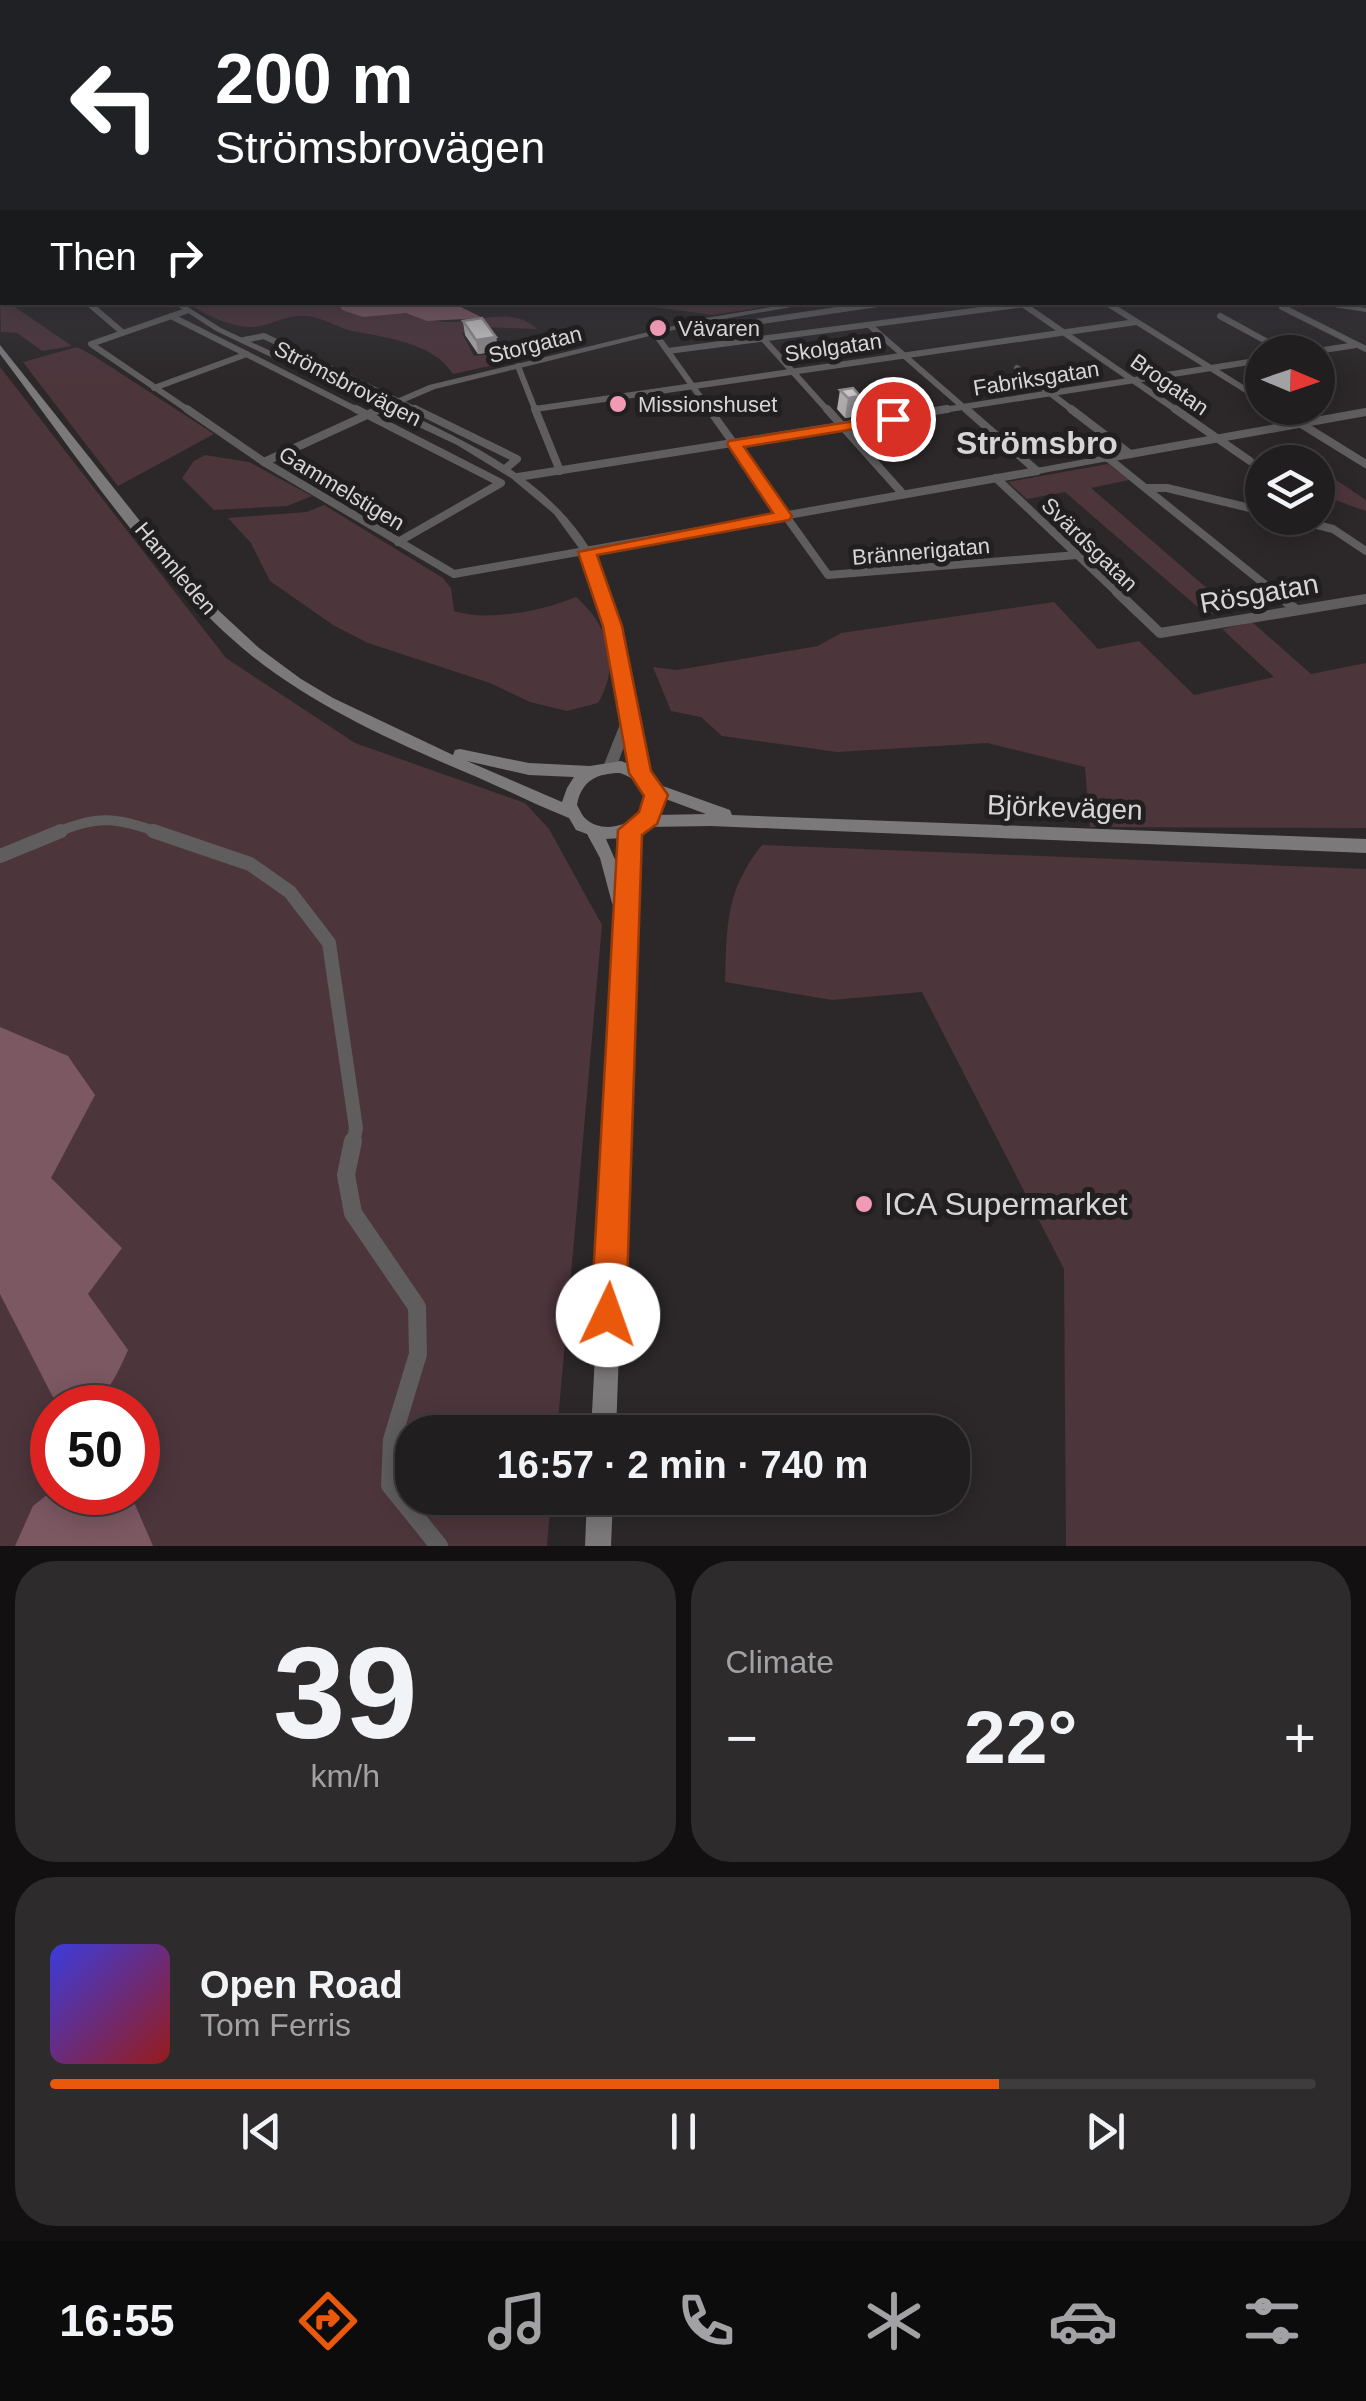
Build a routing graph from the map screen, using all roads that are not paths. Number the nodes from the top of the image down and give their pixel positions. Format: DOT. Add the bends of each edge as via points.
graph roads {
  1 [pos="91,305"];
  2 [pos="178,305"];
  3 [pos="801,305"];
  4 [pos="870,305"];
  5 [pos="1015,305"];
  6 [pos="1023,305"];
  7 [pos="1110,305"];
  8 [pos="1327,305"];
  9 [pos="1282,307"];
  10 [pos="1366,310"];
  11 [pos="186,311"];
  12 [pos="171,316"];
  13 [pos="1220,316"];
  14 [pos="1136,322"];
  15 [pos="869,325"];
  16 [pos="121,331"];
  17 [pos="654,332"];
  18 [pos="1063,332"];
  19 [pos="1255,335"];
  20 [pos="763,339"];
  21 [pos="244,340"];
  22 [pos="1363,346"];
  23 [pos="0,348"];
  24 [pos="1335,349"];
  25 [pos="668,351"];
  26 [pos="247,354"];
  27 [pos="904,355"];
  28 [pos="1245,363"];
  29 [pos="518,366"];
  30 [pos="1017,368"];
  31 [pos="1212,368"];
  32 [pos="793,371"];
  33 [pos="1134,380"];
  34 [pos="692,386"];
  35 [pos="154,388"];
  36 [pos="1245,389"];
  37 [pos="1052,394"];
  38 [pos="396,400"];
  39 [pos="383,408"];
  40 [pos="535,408"];
  41 [pos="964,408"];
  42 [pos="1366,412"];
  43 [pos="368,416"];
  44 [pos="1335,417"];
  45 [pos="1290,425"];
  46 [pos="1304,425"];
  47 [pos="843,427"];
  48 [pos="1218,438"];
  49 [pos="734,444"];
  50 [pos="1130,454"];
  51 [pos="1245,457"];
  52 [pos="1108,458"];
  53 [pos="264,462"];
  54 [pos="1366,464"];
  55 [pos="505,470"];
  56 [pos="1037,470"];
  57 [pos="560,472"];
  58 [pos="518,477"];
  59 [pos="996,478"];
  60 [pos="1146,488"];
  61 [pos="903,494"];
  62 [pos="1245,507"];
  63 [pos="783,516"];
  64 [pos="1335,530"];
  65 [pos="398,542"];
  66 [pos="1366,551"];
  67 [pos="586,552"];
  68 [pos="1076,555"];
  69 [pos="1366,599"];
  70 [pos="1294,608"];
  71 [pos="1160,633"];
  72 [pos="628,722"];
  73 [pos="398,736"];
  74 [pos="610,766"];
  75 [pos="590,772"];
  76 [pos="640,773"];
  77 [pos="654,789"];
  78 [pos="570,813"];
  79 [pos="762,822"];
  80 [pos="637,826"];
  81 [pos="594,832"];
  82 [pos="1366,846"];
  83 [pos="0,856"];
  84 [pos="626,931"];
  85 [pos="604,1415"];
  86 [pos="599,1515"];
  87 [pos="439,1546"];
  88 [pos="598,1546"];
  1 -- 16 [label="street"];
  2 -- 11 [label="street, Strömsbrovägen"];
  3 -- 17 [label="street, Storgatan"];
  4 -- 20 [label="street" via="750,322"];
  5 -- 15 [label="street"];
  6 -- 18 [label="street, Brogatan"];
  7 -- 14 [label="street"];
  8 -- 10 [label="street"];
  9 -- 22 [label="street"];
  11 -- 12 [label="street"];
  11 -- 21 [label="street, Strömsbrovägen"];
  12 -- 16 [label="street"];
  12 -- 26 [label="street, Strömsbrovägen"];
  13 -- 19 [label="street"];
  14 -- 18 [label="street, Skolgatan"];
  14 -- 31 [label="street"];
  15 -- 20 [label="street"];
  15 -- 27 [label="street"];
  16 -- 35 [label="street, Gammelstigen" via="91,342"];
  17 -- 25 [label="street, Brännerigatan"];
  17 -- 29 [label="street, Storgatan"];
  18 -- 27 [label="street, Skolgatan"];
  18 -- 33 [label="street, Brogatan"];
  20 -- 25 [label="street"];
  20 -- 32 [label="street"];
  21 -- 38 [label="street, Strömsbrovägen" via="264,336"];
  21 -- 39 [label="street, Strömsbrovägen"];
  22 -- 24 [label="street"];
  23 -- 73 [label="main road, Hamnleden" via="217,618 297,683"];
  25 -- 34 [label="street, Brännerigatan"];
  26 -- 35 [label="street"];
  26 -- 43 [label="street, Strömsbrovägen"];
  27 -- 32 [label="street, Skolgatan"];
  27 -- 41 [label="street"];
  28 -- 31 [label="street, Fabriksgatan"];
  29 -- 38 [label="street, Storgatan"];
  29 -- 40 [label="street"];
  30 -- 37 [label="street"];
  31 -- 33 [label="street, Fabriksgatan"];
  31 -- 36 [label="street"];
  32 -- 34 [label="street, Skolgatan"];
  32 -- 47 [label="street"];
  33 -- 37 [label="street, Fabriksgatan"];
  33 -- 48 [label="street, Brogatan"];
  34 -- 40 [label="street, Skolgatan"];
  34 -- 49 [label="street, Brännerigatan"];
  35 -- 53 [label="street, Gammelstigen"];
  37 -- 41 [label="street, Fabriksgatan"];
  37 -- 50 [label="street"];
  38 -- 39 [label="street, Storgatan"];
  38 -- 55 [label="street, Strömsbrovägen" via="517,459"];
  39 -- 43 [label="street"];
  39 -- 55 [label="street, Strömsbrovägen"];
  40 -- 57 [label="street"];
  41 -- 47 [label="street, Fabriksgatan"];
  41 -- 56 [label="street"];
  42 -- 44 [label="street"];
  43 -- 53 [label="street"];
  43 -- 65 [label="street, Strömsbrovägen" via="498,481 498,488"];
  45 -- 48 [label="street"];
  46 -- 54 [label="street"];
  47 -- 49 [label="street, Fabriksgatan"];
  47 -- 61 [label="street"];
  48 -- 50 [label="street"];
  48 -- 51 [label="street, Brogatan"];
  49 -- 57 [label="street, Fabriksgatan"];
  49 -- 63 [label="street, Brännerigatan"];
  50 -- 52 [label="street"];
  52 -- 56 [label="street"];
  52 -- 60 [label="street"];
  53 -- 65 [label="street, Gammelstigen"];
  55 -- 58 [label="street, Strömsbrovägen"];
  56 -- 59 [label="street, Gammelstigen"];
  57 -- 58 [label="street, Fabriksgatan"];
  58 -- 67 [label="street, Strömsbrovägen" via="558,510"];
  59 -- 61 [label="street, Gammelstigen"];
  59 -- 68 [label="street, Svärdsgatan"];
  60 -- 62 [label="street"];
  60 -- 70 [label="street"];
  61 -- 63 [label="street, Gammelstigen"];
  63 -- 67 [label="street, Gammelstigen"];
  63 -- 68 [label="street, Brännerigatan" via="820,569 834,576"];
  64 -- 66 [label="street"];
  65 -- 67 [label="street, Gammelstigen" via="454,574"];
  67 -- 72 [label="street, Strömsbrovägen" via="613,626"];
  68 -- 71 [label="street, Svärdsgatan"];
  69 -- 70 [label="street, Rösgatan"];
  70 -- 71 [label="street, Rösgatan"];
  72 -- 74 [label="street"];
  72 -- 76 [label="street, Strömsbrovägen"];
  73 -- 75 [label="main road, Hamnleden" via="509,765"];
  73 -- 78 [label="main road, Hamnleden"];
  74 -- 75 [label="main road"];
  74 -- 76 [label="main road"];
  75 -- 78 [label="main road" via="570,792"];
  76 -- 77 [label="main road"];
  77 -- 79 [label="main road, Björkevägen"];
  77 -- 80 [label="main road" via="655,806"];
  78 -- 81 [label="main road"];
  79 -- 80 [label="main road, Björkevägen"];
  79 -- 82 [label="main road, Björkevägen"];
  80 -- 81 [label="main road"];
  80 -- 84 [label="main road"];
  81 -- 84 [label="main road" via="618,886"];
  83 -- 87 [label="street" via="114,816 250,864 290,892 330,943 356,1128 346,1175 352,1214 417,1307 418,1354 392,1440 390,1485"];
  84 -- 85 [label="main road"];
  86 -- 88 [label="main road"];
}
